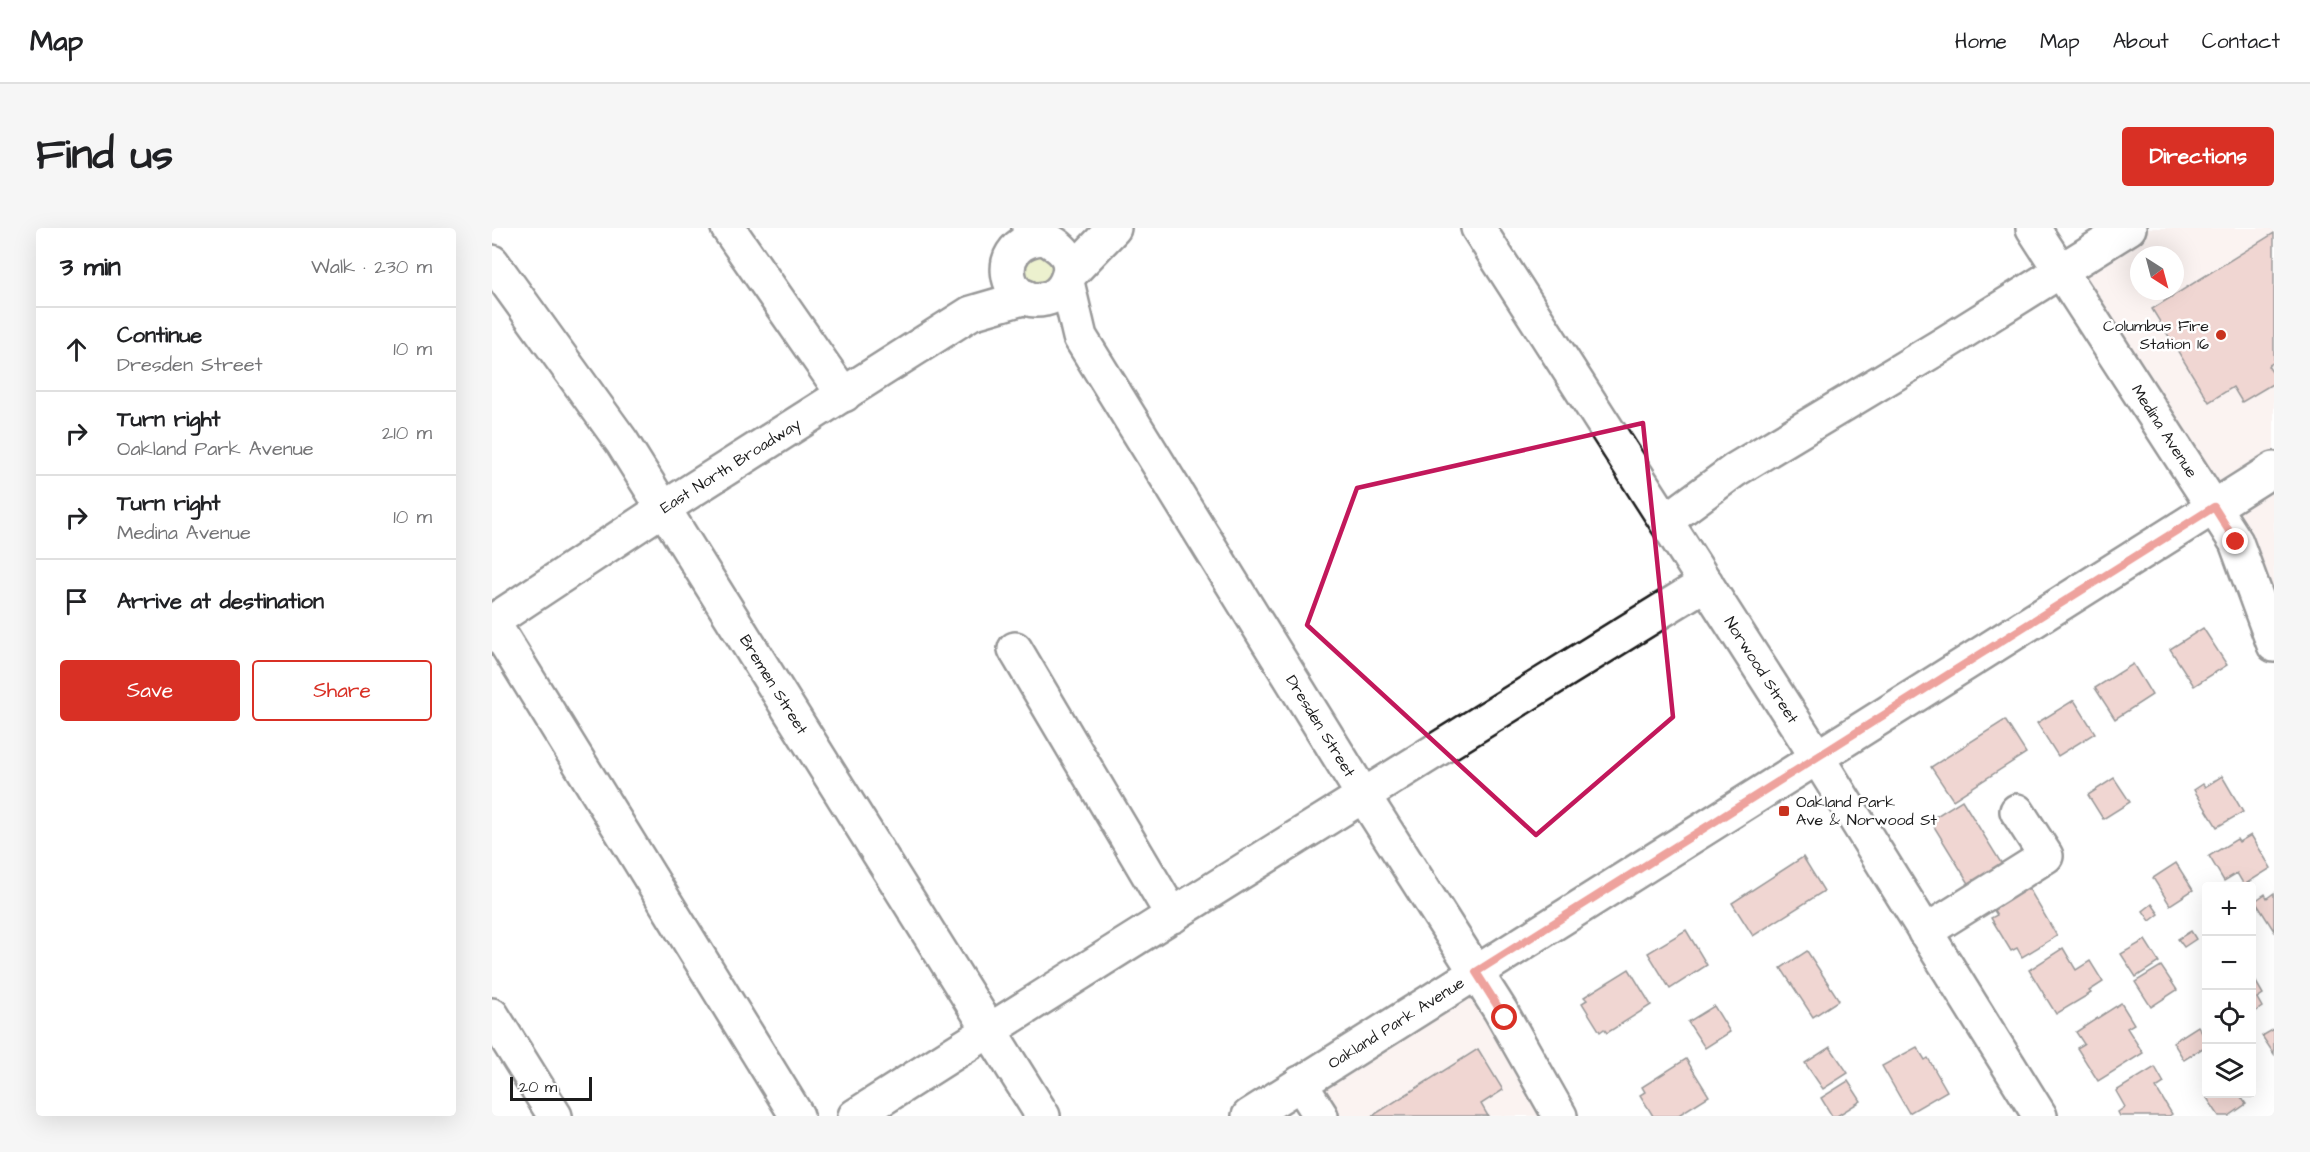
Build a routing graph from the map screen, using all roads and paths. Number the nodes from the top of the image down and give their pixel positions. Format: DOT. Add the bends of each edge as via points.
graph roads {
  1 [pos="728,228"];
  2 [pos="1478,228"];
  3 [pos="2033,228"];
  4 [pos="2129,228"];
  5 [pos="1026,242"];
  6 [pos="492,262"];
  7 [pos="2061,271"];
  8 [pos="1068,279"];
  9 [pos="1030,298"];
  10 [pos="971,313"];
  11 [pos="1080,338"];
  12 [pos="844,395"];
  13 [pos="2274,469"];
  14 [pos="2214,507"];
  15 [pos="664,508"];
  16 [pos="1666,521"];
  17 [pos="2263,576"];
  18 [pos="1706,583"];
  19 [pos="492,621"];
  20 [pos="2274,645"];
  21 [pos="1015,649"];
  22 [pos="1816,757"];
  23 [pos="1363,795"];
  24 [pos="2018,811"];
  25 [pos="1173,916"];
  26 [pos="1925,932"];
  27 [pos="1476,972"];
  28 [pos="492,1015"];
  29 [pos="989,1031"];
  30 [pos="1300,1083"];
  31 [pos="555,1116"];
  32 [pos="798,1116"];
  33 [pos="855,1116"];
  34 [pos="1043,1116"];
  35 [pos="1249,1116"];
  36 [pos="1321,1116"];
  37 [pos="1560,1116"];
  38 [pos="2040,1116"];
  1 -- 12 [label="street"];
  2 -- 16 [label="street, Norwood Street"];
  3 -- 7 [label="street, Medina Avenue"];
  4 -- 7 [label="street"];
  5 -- 8 [label="street" via="1066,255"];
  5 -- 8 [label="street" via="1114,228"];
  5 -- 9 [label="street" via="1010,280"];
  5 -- 10 [label="street, East North Broadway"];
  6 -- 15 [label="street, Bremen Street" via="622,442"];
  7 -- 14 [label="street, Medina Avenue"];
  7 -- 16 [label="street" via="1735,470"];
  8 -- 9 [label="street" via="1052,297"];
  8 -- 11 [label="street, Dresden Street"];
  9 -- 10 [label="street, East North Broadway"];
  9 -- 11 [label="street, Dresden Street"];
  10 -- 12 [label="street, East North Broadway"];
  11 -- 23 [label="street, Dresden Street"];
  12 -- 15 [label="street, East North Broadway"];
  13 -- 14 [label="street, Oakland Park Avenue"];
  14 -- 17 [label="street, Medina Avenue"];
  14 -- 22 [label="street, Oakland Park Avenue"];
  15 -- 19 [label="street, East North Broadway"];
  15 -- 29 [label="street, Bremen Street"];
  16 -- 18 [label="street, Norwood Street"];
  17 -- 20 [label="street, Medina Avenue"];
  18 -- 22 [label="street, Norwood Street"];
  18 -- 23 [label="street"];
  19 -- 32 [label="street"];
  21 -- 25 [label="street"];
  22 -- 26 [label="street, Norwood Street"];
  22 -- 27 [label="street, Oakland Park Avenue"];
  23 -- 25 [label="street"];
  23 -- 27 [label="street, Dresden Street"];
  24 -- 26 [label="street" via="2046,856"];
  25 -- 29 [label="street"];
  26 -- 38 [label="street, Norwood Street"];
  27 -- 30 [label="street, Oakland Park Avenue"];
  27 -- 37 [label="street, Dresden Street"];
  28 -- 31 [label="street"];
  29 -- 33 [label="street"];
  29 -- 34 [label="street, Bremen Street"];
  30 -- 35 [label="street, Oakland Park Avenue"];
  30 -- 36 [label="street"];
}
